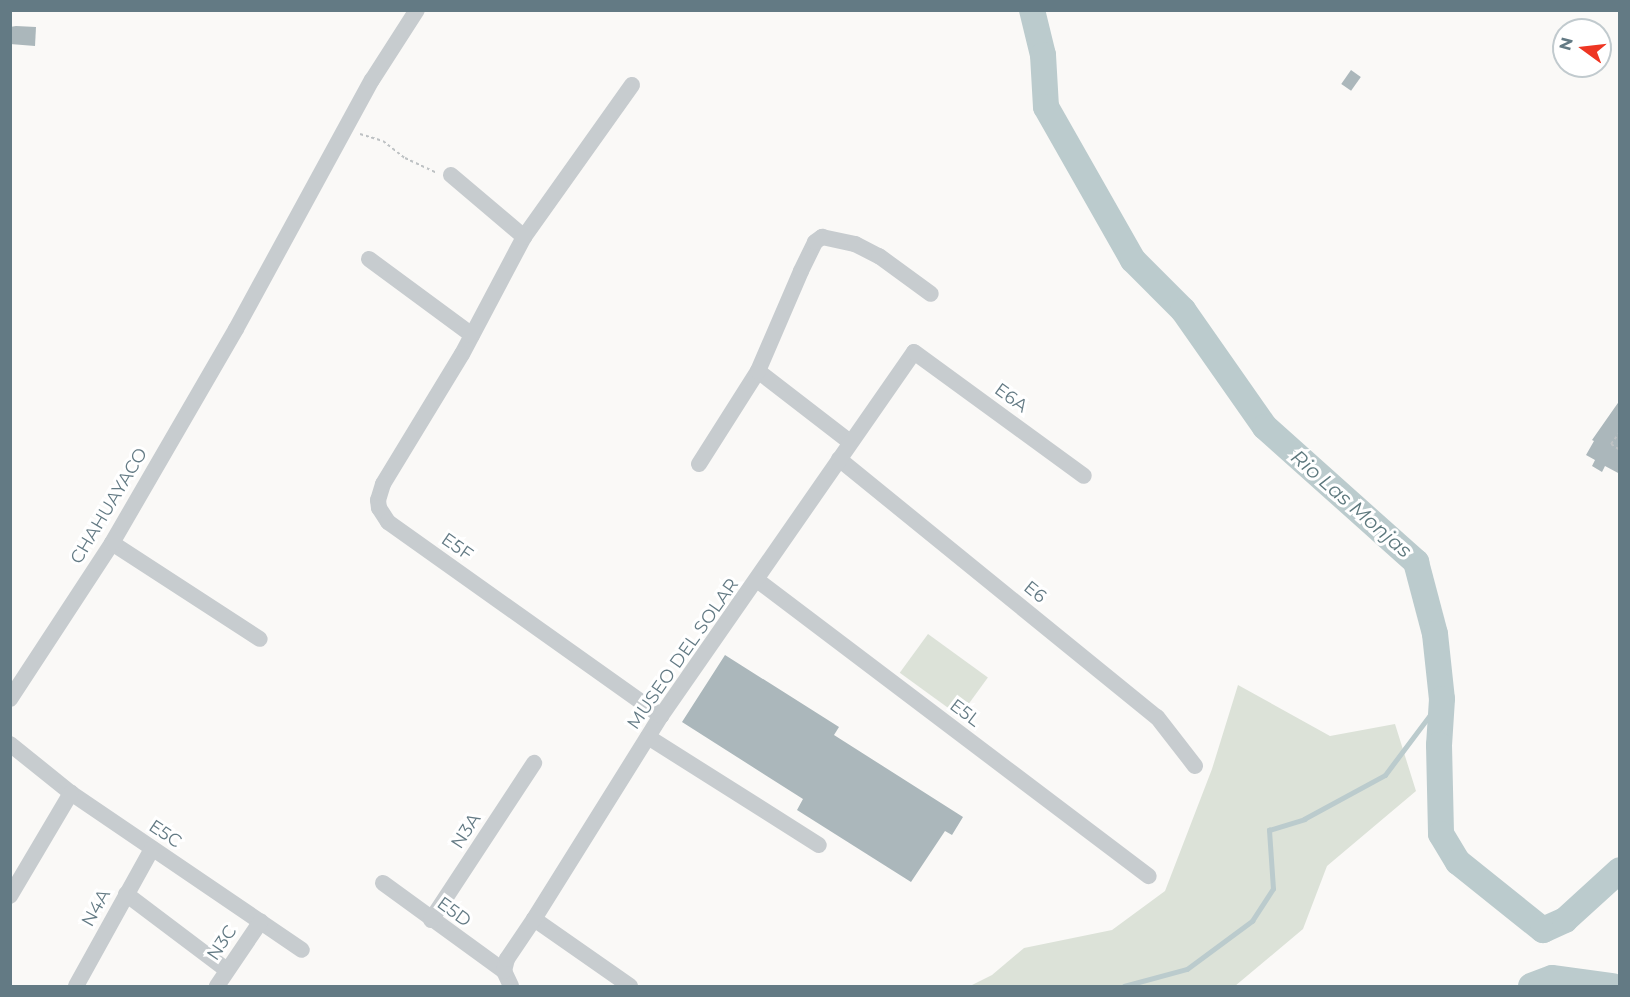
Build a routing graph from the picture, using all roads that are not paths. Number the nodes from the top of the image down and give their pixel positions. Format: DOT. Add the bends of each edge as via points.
graph roads {
  1 [pos="417,10"];
  2 [pos="632,85"];
  3 [pos="450,175"];
  4 [pos="524,237"];
  5 [pos="369,259"];
  6 [pos="930,294"];
  7 [pos="472,335"];
  8 [pos="914,352"];
  9 [pos="758,371"];
  10 [pos="850,442"];
  11 [pos="839,459"];
  12 [pos="699,464"];
  13 [pos="1084,476"];
  14 [pos="112,543"];
  15 [pos="758,580"];
  16 [pos="260,639"];
  17 [pos="10,699"];
  18 [pos="661,716"];
  19 [pos="648,737"];
  20 [pos="10,744"];
  21 [pos="534,762"];
  22 [pos="1195,766"];
  23 [pos="71,793"];
  24 [pos="819,845"];
  25 [pos="152,849"];
  26 [pos="1149,876"];
  27 [pos="383,883"];
  28 [pos="126,894"];
  29 [pos="10,896"];
  30 [pos="534,919"];
  31 [pos="431,920"];
  32 [pos="261,921"];
  33 [pos="302,950"];
  34 [pos="227,970"];
  35 [pos="507,979"];
  36 [pos="75,987"];
  37 [pos="217,987"];
  38 [pos="630,987"];
  1 -- 14 [label="street, CHAHUAYACO" via="372,80 236,329"];
  2 -- 4 [label="street, E5F"];
  3 -- 4 [label="street"];
  4 -- 7 [label="street, E5F"];
  5 -- 7 [label="street"];
  6 -- 9 [label="street" via="879,256 855,244 822,237 801,271"];
  7 -- 18 [label="street, E5F" via="379,491 379,508 383,516 412,539"];
  8 -- 10 [label="street, MUSEO DEL SOLAR"];
  8 -- 13 [label="street, E6A"];
  9 -- 10 [label="street"];
  9 -- 12 [label="street"];
  10 -- 11 [label="street, MUSEO DEL SOLAR"];
  11 -- 15 [label="street, MUSEO DEL SOLAR"];
  11 -- 22 [label="street, E6" via="1157,717"];
  14 -- 16 [label="street"];
  14 -- 17 [label="street, CHAHUAYACO"];
  15 -- 18 [label="street, MUSEO DEL SOLAR"];
  15 -- 26 [label="street, E5L"];
  18 -- 19 [label="street, MUSEO DEL SOLAR"];
  19 -- 24 [label="street"];
  19 -- 30 [label="street, MUSEO DEL SOLAR"];
  20 -- 23 [label="street, E5C"];
  21 -- 31 [label="street, N3A"];
  23 -- 25 [label="street, E5C"];
  23 -- 29 [label="street"];
  25 -- 28 [label="street, N4A"];
  25 -- 32 [label="street, E5C"];
  27 -- 31 [label="street, E5D"];
  28 -- 34 [label="street"];
  28 -- 36 [label="street, N4A"];
  30 -- 35 [label="street, MUSEO DEL SOLAR" via="507,959"];
  30 -- 38 [label="street"];
  31 -- 35 [label="street, E5D"];
  32 -- 33 [label="street, E5C"];
  32 -- 34 [label="street, N3C"];
  34 -- 37 [label="street, N3C"];
}
